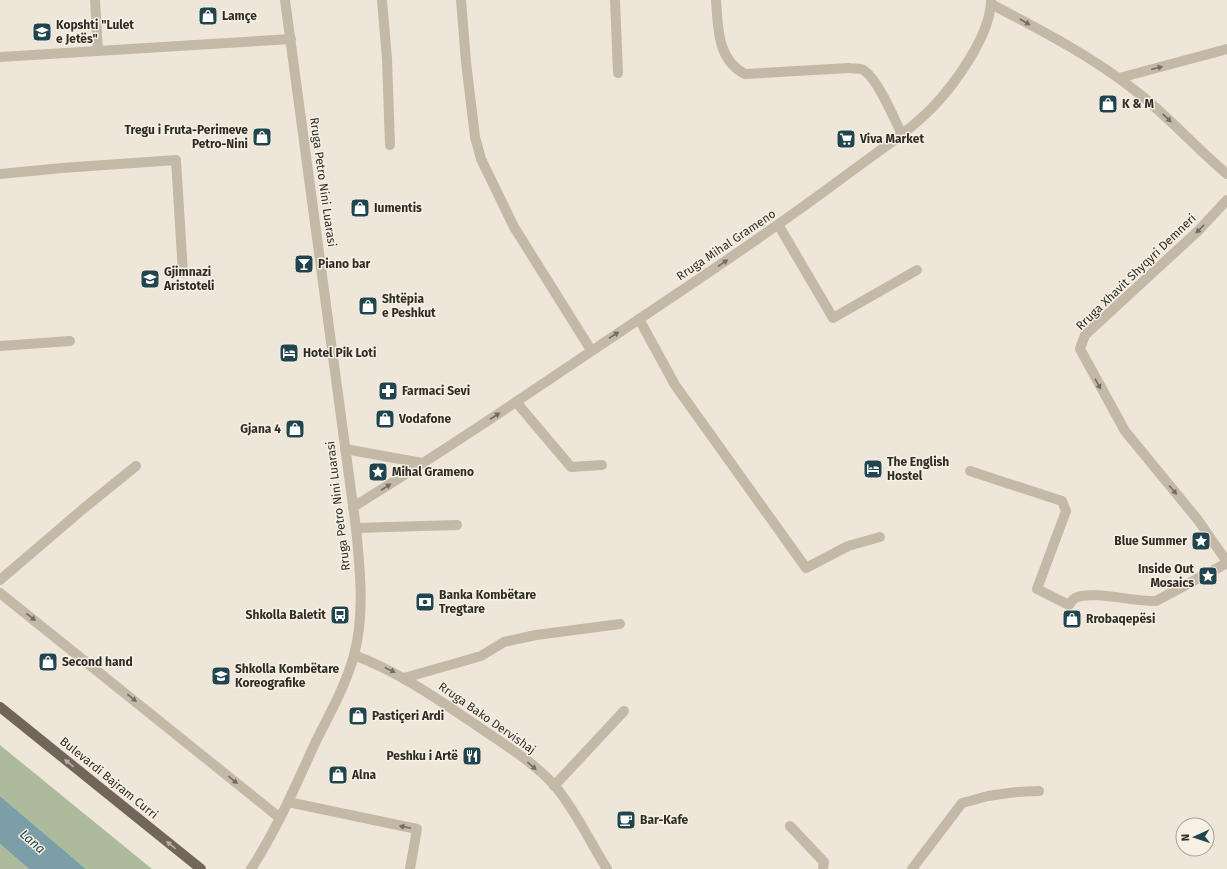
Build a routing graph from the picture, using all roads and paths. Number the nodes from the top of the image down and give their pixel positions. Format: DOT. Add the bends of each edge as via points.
graph roads {
  1 [pos="95,0"];
  2 [pos="285,0"];
  3 [pos="382,0"];
  4 [pos="461,0"];
  5 [pos="615,0"];
  6 [pos="716,0"];
  7 [pos="991,2"];
  8 [pos="291,39"];
  9 [pos="1227,49"];
  10 [pos="98,51"];
  11 [pos="0,57"];
  12 [pos="618,73"];
  13 [pos="1119,78"];
  14 [pos="902,134"];
  15 [pos="390,145"];
  16 [pos="0,174"];
  17 [pos="1227,174"];
  18 [pos="1227,200"];
  19 [pos="779,226"];
  20 [pos="917,270"];
  21 [pos="183,273"];
  22 [pos="639,319"];
  23 [pos="70,341"];
  24 [pos="0,346"];
  25 [pos="591,350"];
  26 [pos="516,402"];
  27 [pos="345,449"];
  28 [pos="422,463"];
  29 [pos="602,465"];
  30 [pos="136,466"];
  31 [pos="970,471"];
  32 [pos="353,507"];
  33 [pos="457,525"];
  34 [pos="356,528"];
  35 [pos="880,537"];
  36 [pos="1227,563"];
  37 [pos="0,580"];
  38 [pos="0,593"];
  39 [pos="620,624"];
  40 [pos="354,655"];
  41 [pos="404,678"];
  42 [pos="0,707"];
  43 [pos="624,711"];
  44 [pos="554,786"];
  45 [pos="1039,791"];
  46 [pos="288,802"];
  47 [pos="280,818"];
  48 [pos="790,826"];
  49 [pos="201,869"];
  50 [pos="251,869"];
  51 [pos="410,869"];
  52 [pos="607,869"];
  53 [pos="822,869"];
  54 [pos="912,869"];
  1 -- 10 [label="street"];
  2 -- 8 [label="street, Rruga Petro Nini Luarasi"];
  3 -- 15 [label="street"];
  4 -- 25 [label="street" via="475,137 481,160 514,227"];
  5 -- 12 [label="street"];
  6 -- 14 [label="street" via="719,38 726,55 736,69 745,74 849,68 862,70 870,75 878,87"];
  7 -- 13 [label="street, one-way"];
  7 -- 14 [label="street, Rruga Mihal Grameno" via="982,39 970,58 941,98"];
  8 -- 10 [label="street"];
  8 -- 27 [label="street, Rruga Petro Nini Luarasi"];
  13 -- 9 [label="street, one-way"];
  10 -- 11 [label="street"];
  13 -- 17 [label="street, one-way"];
  14 -- 19 [label="street, Rruga Mihal Grameno"];
  16 -- 21 [label="street" via="176,160"];
  18 -- 36 [label="street, Rruga Xhavit Shyqyri Demneri, one-way" via="1198,231 1085,336 1080,349 1125,431 1198,520"];
  19 -- 20 [label="street" via="833,318"];
  22 -- 19 [label="street, Rruga Mihal Grameno, one-way"];
  25 -- 22 [label="street, Rruga Mihal Grameno, one-way"];
  22 -- 35 [label="street" via="675,385 806,568 848,546"];
  23 -- 24 [label="street"];
  25 -- 26 [label="street, Rruga Mihal Grameno"];
  28 -- 26 [label="street, Rruga Mihal Grameno, one-way"];
  26 -- 29 [label="street" via="571,468"];
  27 -- 28 [label="street"];
  27 -- 32 [label="street, Rruga Petro Nini Luarasi"];
  32 -- 28 [label="street, Rruga Mihal Grameno, one-way"];
  30 -- 37 [label="street"];
  31 -- 36 [label="street" via="1062,501 1066,511 1037,589 1069,605 1076,598 1082,597 1156,601"];
  32 -- 34 [label="street, Rruga Petro Nini Luarasi"];
  33 -- 34 [label="street"];
  34 -- 40 [label="street, Rruga Petro Nini Luarasi" via="360,613"];
  38 -- 47 [label="street, one-way"];
  39 -- 41 [label="street" via="536,635 504,642 481,656"];
  40 -- 41 [label="street, Rruga Bako Dervishaj, one-way"];
  40 -- 46 [label="street, Rruga Petro Nini Luarasi" via="346,679"];
  41 -- 44 [label="street, Rruga Bako Dervishaj, one-way" via="450,706 515,752"];
  49 -- 42 [label="main road, Bulevardi Bajram Curri, one-way"];
  43 -- 44 [label="street"];
  44 -- 52 [label="street, Rruga Bako Dervishaj"];
  45 -- 54 [label="street" via="988,796 962,803"];
  46 -- 47 [label="street, Rruga Petro Nini Luarasi"];
  51 -- 46 [label="street, one-way" via="417,829"];
  47 -- 50 [label="street, Rruga Petro Nini Luarasi"];
  48 -- 53 [label="street" via="824,862"];
}
